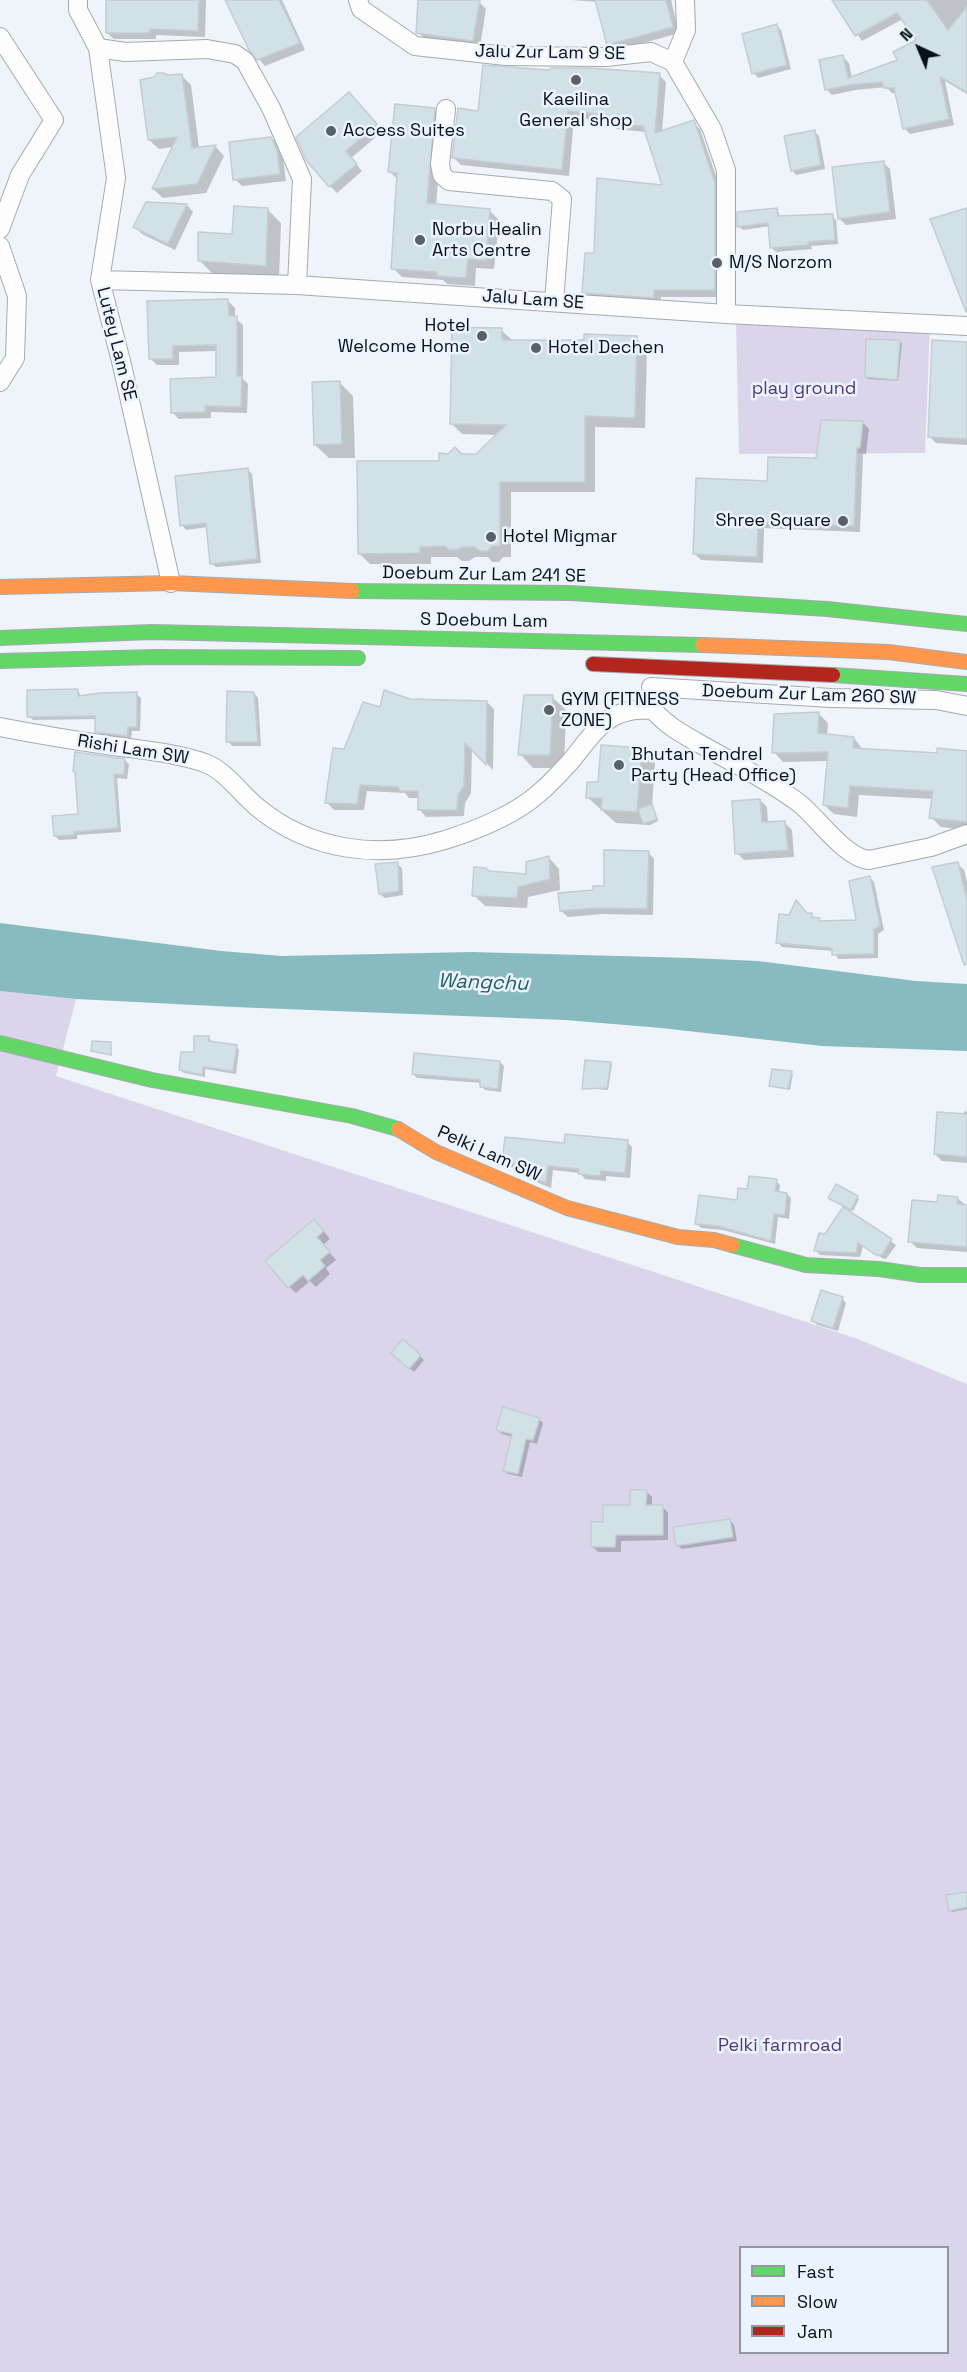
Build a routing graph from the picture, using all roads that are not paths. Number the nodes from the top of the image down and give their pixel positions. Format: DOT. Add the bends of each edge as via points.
graph roads {
  1 [pos="78,0"];
  2 [pos="358,0"];
  3 [pos="685,0"];
  4 [pos="0,37"];
  5 [pos="98,48"];
  6 [pos="673,62"];
  7 [pos="446,108"];
  8 [pos="0,229"];
  9 [pos="0,246"];
  10 [pos="100,279"];
  11 [pos="297,285"];
  12 [pos="554,302"];
  13 [pos="726,314"];
  14 [pos="967,326"];
  15 [pos="0,382"];
  16 [pos="171,582"];
  17 [pos="0,587"];
  18 [pos="967,624"];
  19 [pos="0,638"];
  20 [pos="371,658"];
  21 [pos="0,661"];
  22 [pos="967,662"];
  23 [pos="582,663"];
  24 [pos="641,665"];
  25 [pos="967,684"];
  26 [pos="651,687"];
  27 [pos="967,706"];
  28 [pos="653,710"];
  29 [pos="0,727"];
  30 [pos="967,834"];
  31 [pos="0,1043"];
  32 [pos="967,1275"];
  1 -- 5 [label="street, Lutey Lam SE" via="78,10"];
  2 -- 6 [label="street, Jalu Zur Lam 9 SE" via="361,9 415,46 506,56 606,57 651,52"];
  3 -- 6 [label="street" via="686,30"];
  4 -- 8 [label="street" via="54,120 20,175"];
  5 -- 10 [label="street, Lutey Lam SE" via="116,178"];
  5 -- 11 [label="street" via="125,52 207,49 235,54 245,61 302,178"];
  6 -- 13 [label="street" via="711,129 726,170"];
  7 -- 12 [label="street" via="441,175 449,181 552,191 562,199"];
  9 -- 15 [label="street" via="17,296 15,357"];
  10 -- 11 [label="street, Jalu Lam SE"];
  10 -- 16 [label="street, Lutey Lam SE"];
  11 -- 12 [label="street, Jalu Lam SE"];
  12 -- 13 [label="street, Jalu Lam SE"];
  13 -- 14 [label="street, Jalu Lam SE"];
  16 -- 17 [label="main road, Doebum Zur Lam 241 SE"];
  16 -- 18 [label="main road, Doebum Zur Lam 241 SE" via="299,590 570,593 827,609"];
  19 -- 22 [label="main road, S Doebum Lam" via="152,632 608,642 888,652"];
  20 -- 21 [label="main road"];
  23 -- 24 [label="main road"];
  24 -- 25 [label="main road"];
  24 -- 26 [label="street"];
  26 -- 27 [label="street, Doebum Zur Lam 260 SW" via="936,700"];
  26 -- 28 [label="street"];
  28 -- 29 [label="street, Rishi Lam SW" via="629,711 595,729 537,795 497,820 444,840 388,850 336,847 287,829 209,764 184,756"];
  28 -- 30 [label="street" via="672,729 767,781 800,804 861,860 931,847"];
  31 -- 32 [label="main road, Pelki Lam SW" via="152,1080 352,1116 397,1129 436,1152 567,1208 678,1237 714,1240 806,1265"];
}
